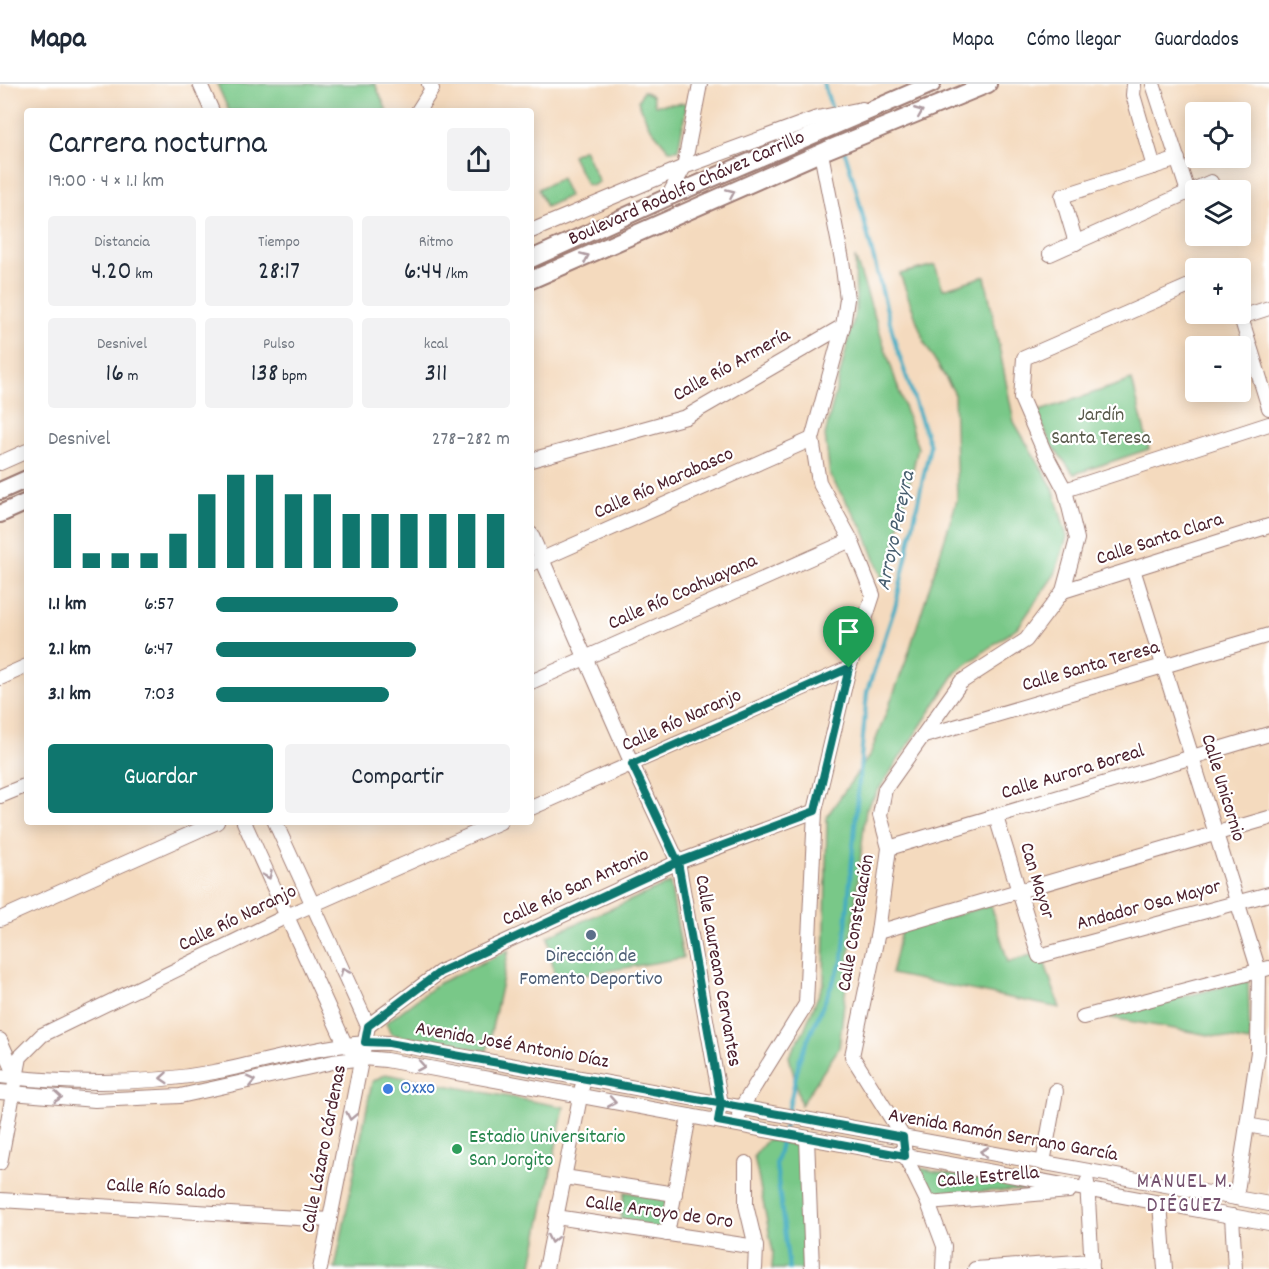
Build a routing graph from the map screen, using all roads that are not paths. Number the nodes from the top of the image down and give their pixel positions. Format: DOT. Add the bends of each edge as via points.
graph roads {
  1 [pos="200,84"];
  2 [pos="700,84"];
  3 [pos="932,84"];
  4 [pos="988,84"];
  5 [pos="1134,84"];
  6 [pos="1153,84"];
  7 [pos="435,86"];
  8 [pos="211,108"];
  9 [pos="420,108"];
  10 [pos="818,126"];
  11 [pos="824,152"];
  12 [pos="1178,159"];
  13 [pos="684,167"];
  14 [pos="1155,167"];
  15 [pos="658,177"];
  16 [pos="1185,182"];
  17 [pos="1185,193"];
  18 [pos="668,197"];
  19 [pos="677,216"];
  20 [pos="534,230"];
  21 [pos="1076,243"];
  22 [pos="1050,254"];
  23 [pos="534,258"];
  24 [pos="534,279"];
  25 [pos="1185,288"];
  26 [pos="1269,308"];
  27 [pos="1251,312"];
  28 [pos="1244,324"];
  29 [pos="843,326"];
  30 [pos="1269,408"];
  31 [pos="1269,424"];
  32 [pos="812,439"];
  33 [pos="24,453"];
  34 [pos="534,458"];
  35 [pos="0,463"];
  36 [pos="24,480"];
  37 [pos="1065,490"];
  38 [pos="0,491"];
  39 [pos="24,503"];
  40 [pos="0,514"];
  41 [pos="1269,526"];
  42 [pos="851,540"];
  43 [pos="536,562"];
  44 [pos="1133,569"];
  45 [pos="1063,591"];
  46 [pos="1269,635"];
  47 [pos="586,658"];
  48 [pos="1163,666"];
  49 [pos="24,667"];
  50 [pos="849,668"];
  51 [pos="0,678"];
  52 [pos="534,681"];
  53 [pos="1269,734"];
  54 [pos="924,736"];
  55 [pos="1192,757"];
  56 [pos="632,764"];
  57 [pos="24,786"];
  58 [pos="0,796"];
  59 [pos="534,807"];
  60 [pos="815,811"];
  61 [pos="996,817"];
  62 [pos="1269,818"];
  63 [pos="210,825"];
  64 [pos="245,825"];
  65 [pos="276,825"];
  66 [pos="493,825"];
  67 [pos="1216,834"];
  68 [pos="889,848"];
  69 [pos="678,862"];
  70 [pos="1019,891"];
  71 [pos="1269,894"];
  72 [pos="1238,902"];
  73 [pos="313,905"];
  74 [pos="287,916"];
  75 [pos="0,919"];
  76 [pos="878,932"];
  77 [pos="1039,956"];
  78 [pos="1264,970"];
  79 [pos="1083,1017"];
  80 [pos="368,1026"];
  81 [pos="0,1040"];
  82 [pos="365,1042"];
  83 [pos="345,1044"];
  84 [pos="1263,1053"];
  85 [pos="363,1058"];
  86 [pos="0,1076"];
  87 [pos="17,1078"];
  88 [pos="584,1079"];
  89 [pos="1056,1091"];
  90 [pos="7,1093"];
  91 [pos="580,1096"];
  92 [pos="721,1104"];
  93 [pos="741,1108"];
  94 [pos="689,1116"];
  95 [pos="801,1118"];
  96 [pos="718,1121"];
  97 [pos="738,1125"];
  98 [pos="1247,1125"];
  99 [pos="1269,1129"];
  100 [pos="805,1137"];
  101 [pos="903,1137"];
  102 [pos="905,1156"];
  103 [pos="0,1163"];
  104 [pos="746,1163"];
  105 [pos="1043,1163"];
  106 [pos="1087,1171"];
  107 [pos="564,1177"];
  108 [pos="1088,1189"];
  109 [pos="675,1194"];
  110 [pos="1236,1198"];
  111 [pos="0,1200"];
  112 [pos="928,1203"];
  113 [pos="1160,1203"];
  114 [pos="1269,1204"];
  115 [pos="1232,1216"];
  116 [pos="556,1217"];
  117 [pos="330,1220"];
  118 [pos="1269,1223"];
  119 [pos="667,1234"];
  120 [pos="756,1247"];
  121 [pos="1092,1265"];
  122 [pos="320,1269"];
  123 [pos="546,1269"];
  124 [pos="755,1269"];
  125 [pos="812,1269"];
  126 [pos="943,1269"];
  127 [pos="975,1269"];
  128 [pos="1165,1269"];
  129 [pos="1236,1269"];
  1 -- 8 [label="street"];
  2 -- 13 [label="street"];
  3 -- 10 [label="main road, Boulevard Rodolfo Chávez Carrillo"];
  11 -- 4 [label="main road, Boulevard Rodolfo Chávez Carrillo, one-way"];
  5 -- 14 [label="street" via="1133,95"];
  6 -- 12 [label="street"];
  7 -- 9 [label="street"];
  10 -- 13 [label="street"];
  10 -- 18 [label="main road, Boulevard Rodolfo Chávez Carrillo"];
  19 -- 11 [label="main road, Boulevard Rodolfo Chávez Carrillo, one-way"];
  11 -- 29 [label="street" via="848,299"];
  12 -- 14 [label="street"];
  12 -- 16 [label="street"];
  13 -- 15 [label="street"];
  13 -- 18 [label="street"];
  14 -- 21 [label="street" via="1062,196"];
  15 -- 18 [label="street"];
  15 -- 20 [label="street"];
  17 -- 21 [label="street"];
  18 -- 19 [label="street"];
  18 -- 23 [label="main road, Boulevard Rodolfo Chávez Carrillo"];
  24 -- 19 [label="main road, Boulevard Rodolfo Chávez Carrillo, one-way"];
  21 -- 22 [label="street"];
  25 -- 37 [label="street, Calle Constelación" via="1024,358 1021,398"];
  26 -- 27 [label="street"];
  28 -- 30 [label="street"];
  29 -- 32 [label="street"];
  29 -- 34 [label="street, Calle Río Armería" via="686,417"];
  31 -- 37 [label="street"];
  32 -- 42 [label="street" via="819,482"];
  32 -- 43 [label="street, Calle Río Marabasco"];
  33 -- 35 [label="street"];
  36 -- 38 [label="main road"];
  37 -- 45 [label="street, Calle Constelación" via="1077,539"];
  39 -- 40 [label="main road"];
  41 -- 44 [label="street, Calle Santa Clara"];
  42 -- 47 [label="street, Calle Río Coahuayana"];
  42 -- 50 [label="street" via="873,596"];
  43 -- 47 [label="street, Calle Laureano Cervantes"];
  44 -- 45 [label="street, Calle Santa Clara"];
  44 -- 48 [label="street, Calle Unicornio"];
  45 -- 54 [label="street, Calle Constelación" via="1026,640 962,682"];
  46 -- 48 [label="street, Calle Santa Teresa"];
  47 -- 52 [label="street, Calle Río Coahuayana"];
  47 -- 56 [label="street, Calle Laureano Cervantes"];
  48 -- 54 [label="street, Calle Santa Teresa"];
  48 -- 55 [label="street, Calle Unicornio"];
  49 -- 51 [label="street"];
  50 -- 56 [label="street, Calle Río Naranjo"];
  50 -- 60 [label="street"];
  53 -- 55 [label="street, Calle Aurora Boreal"];
  54 -- 68 [label="street, Calle Constelación" via="885,789 880,815"];
  55 -- 61 [label="street, Calle Aurora Boreal"];
  55 -- 67 [label="street, Calle Unicornio"];
  56 -- 59 [label="street, Calle Río Naranjo"];
  56 -- 69 [label="street, Calle Laureano Cervantes"];
  57 -- 58 [label="street"];
  60 -- 69 [label="street, Calle Río San Antonio"];
  60 -- 93 [label="street" via="806,1004"];
  61 -- 68 [label="street, Calle Aurora Boreal"];
  61 -- 70 [label="street, Can Mayor"];
  62 -- 67 [label="street"];
  63 -- 75 [label="street"];
  64 -- 74 [label="street, one-way"];
  65 -- 73 [label="street"];
  66 -- 73 [label="street, Calle Río Naranjo"];
  67 -- 70 [label="street"];
  67 -- 72 [label="street, Calle Unicornio"];
  68 -- 76 [label="street, Calle Constelación"];
  69 -- 80 [label="street, Calle Río San Antonio" via="440,972"];
  69 -- 92 [label="street, Calle Laureano Cervantes"];
  70 -- 76 [label="street"];
  70 -- 77 [label="street, Can Mayor"];
  71 -- 72 [label="street, Andador Osa Mayor"];
  72 -- 77 [label="street, Andador Osa Mayor"];
  72 -- 78 [label="street, Calle Unicornio"];
  73 -- 74 [label="street, Calle Río Naranjo"];
  80 -- 73 [label="street, one-way"];
  74 -- 83 [label="street"];
  74 -- 87 [label="street, Calle Río Naranjo" via="42,1035 20,1057"];
  76 -- 101 [label="street, Calle Constelación" via="852,1056"];
  78 -- 79 [label="street"];
  78 -- 84 [label="street, Calle Unicornio"];
  80 -- 82 [label="street"];
  81 -- 87 [label="street"];
  82 -- 83 [label="street, Avenida José Antonio Díaz"];
  82 -- 85 [label="street"];
  82 -- 88 [label="street, Avenida José Antonio Díaz" via="389,1043"];
  83 -- 85 [label="street, Calle Lázaro Cárdenas"];
  83 -- 87 [label="street, Avenida José Antonio Díaz, one-way" via="174,1077 93,1083"];
  84 -- 98 [label="street, Calle Unicornio"];
  90 -- 85 [label="street, Avenida José Antonio Díaz, one-way" via="95,1100 180,1096"];
  85 -- 91 [label="street, Avenida José Antonio Díaz, one-way"];
  85 -- 117 [label="street, Calle Lázaro Cárdenas, one-way"];
  86 -- 87 [label="street, Avenida José Antonio Díaz"];
  87 -- 90 [label="street, Calle Río Naranjo"];
  88 -- 91 [label="street"];
  88 -- 92 [label="street, Avenida José Antonio Díaz"];
  89 -- 105 [label="street"];
  90 -- 103 [label="street, Calle Río Naranjo"];
  91 -- 94 [label="street, Avenida José Antonio Díaz, one-way"];
  91 -- 107 [label="street"];
  92 -- 93 [label="street, Avenida José Antonio Díaz"];
  92 -- 96 [label="street, Calle Laureano Cervantes"];
  93 -- 95 [label="street, Avenida José Antonio Díaz"];
  93 -- 97 [label="street"];
  94 -- 96 [label="street, Avenida José Antonio Díaz"];
  94 -- 109 [label="street"];
  95 -- 101 [label="street, Avenida Ramón Serrano García"];
  96 -- 97 [label="street, Avenida José Antonio Díaz"];
  97 -- 100 [label="street, Avenida José Antonio Díaz"];
  98 -- 99 [label="street"];
  98 -- 110 [label="street, Calle Unicornio"];
  100 -- 102 [label="street, Avenida Ramón Serrano García"];
  100 -- 125 [label="street"];
  101 -- 102 [label="street, Calle Constelación"];
  105 -- 101 [label="street, Avenida Ramón Serrano García, one-way"];
  102 -- 108 [label="street, Avenida Ramón Serrano García"];
  102 -- 112 [label="street, Calle Constelación"];
  104 -- 120 [label="street" via="746,1205"];
  105 -- 106 [label="street, Avenida Ramón Serrano García"];
  106 -- 108 [label="street"];
  106 -- 110 [label="street, Avenida Ramón Serrano García"];
  107 -- 109 [label="street"];
  107 -- 116 [label="street"];
  108 -- 112 [label="street, Calle Estrella"];
  108 -- 113 [label="street, Avenida Ramón Serrano García"];
  108 -- 121 [label="street"];
  109 -- 119 [label="street"];
  110 -- 114 [label="street, Avenida Ramón Serrano García"];
  111 -- 117 [label="street, Calle Río Salado"];
  112 -- 126 [label="street, Calle Constelación" via="944,1246"];
  113 -- 115 [label="street, Avenida Ramón Serrano García"];
  113 -- 128 [label="street"];
  115 -- 118 [label="street, Avenida Ramón Serrano García"];
  115 -- 129 [label="street"];
  116 -- 119 [label="street, Calle Arroyo de Oro"];
  116 -- 123 [label="street, one-way"];
  117 -- 122 [label="street, Calle Lázaro Cárdenas"];
  119 -- 120 [label="street, Calle Arroyo de Oro"];
  120 -- 124 [label="street"];
  121 -- 127 [label="street"];
}
